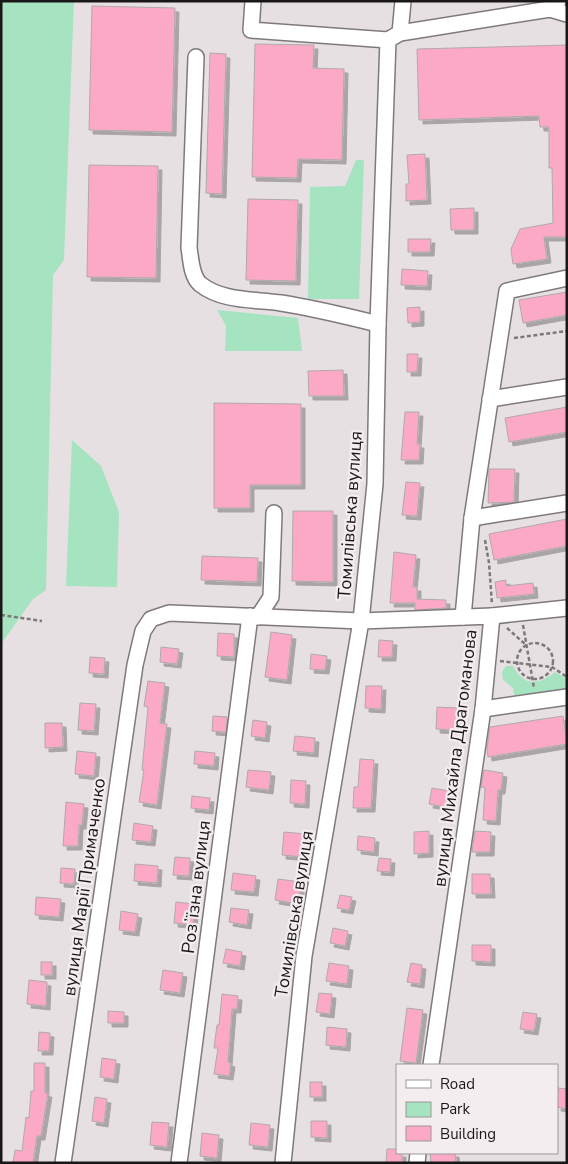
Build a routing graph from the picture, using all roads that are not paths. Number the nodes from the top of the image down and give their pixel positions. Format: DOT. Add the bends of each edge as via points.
graph roads {
  1 [pos="253,1"];
  2 [pos="403,1"];
  3 [pos="554,5"];
  4 [pos="567,14"];
  5 [pos="394,37"];
  6 [pos="196,57"];
  7 [pos="567,278"];
  8 [pos="378,324"];
  9 [pos="567,388"];
  10 [pos="490,399"];
  11 [pos="567,503"];
  12 [pos="274,513"];
  13 [pos="478,517"];
  14 [pos="567,608"];
  15 [pos="463,616"];
  16 [pos="492,616"];
  17 [pos="254,617"];
  18 [pos="151,619"];
  19 [pos="361,621"];
  20 [pos="567,697"];
  21 [pos="483,709"];
  22 [pos="431,1064"];
  23 [pos="63,1163"];
  24 [pos="179,1163"];
  25 [pos="283,1163"];
  1 -- 5 [label="street" via="252,30"];
  2 -- 5 [label="street, Томилівська вулиця"];
  3 -- 4 [label="street"];
  3 -- 5 [label="street"];
  5 -- 8 [label="street, Томилівська вулиця"];
  6 -- 8 [label="street" via="189,248 192,268 199,283 239,300 280,303"];
  7 -- 10 [label="street" via="507,291"];
  8 -- 19 [label="street, Томилівська вулиця" via="374,484"];
  9 -- 10 [label="street"];
  10 -- 13 [label="street"];
  11 -- 13 [label="street"];
  12 -- 17 [label="street" via="272,597"];
  13 -- 15 [label="street"];
  14 -- 16 [label="street"];
  15 -- 16 [label="street, вулиця Михайла Драгоманова"];
  15 -- 19 [label="street, вулиця Михайла Драгоманова"];
  16 -- 21 [label="street, вулиця Михайла Драгоманова"];
  17 -- 18 [label="street, вулиця Михайла Драгоманова" via="169,613"];
  17 -- 19 [label="street, вулиця Михайла Драгоманова"];
  17 -- 24 [label="street, Розʼїзна вулиця"];
  18 -- 23 [label="street, вулиця Марії Примаченко" via="143,631 134,665"];
  19 -- 25 [label="street, Томилівська вулиця" via="304,956"];
  20 -- 21 [label="street"];
  21 -- 22 [label="street, вулиця Михайла Драгоманова"];
}
